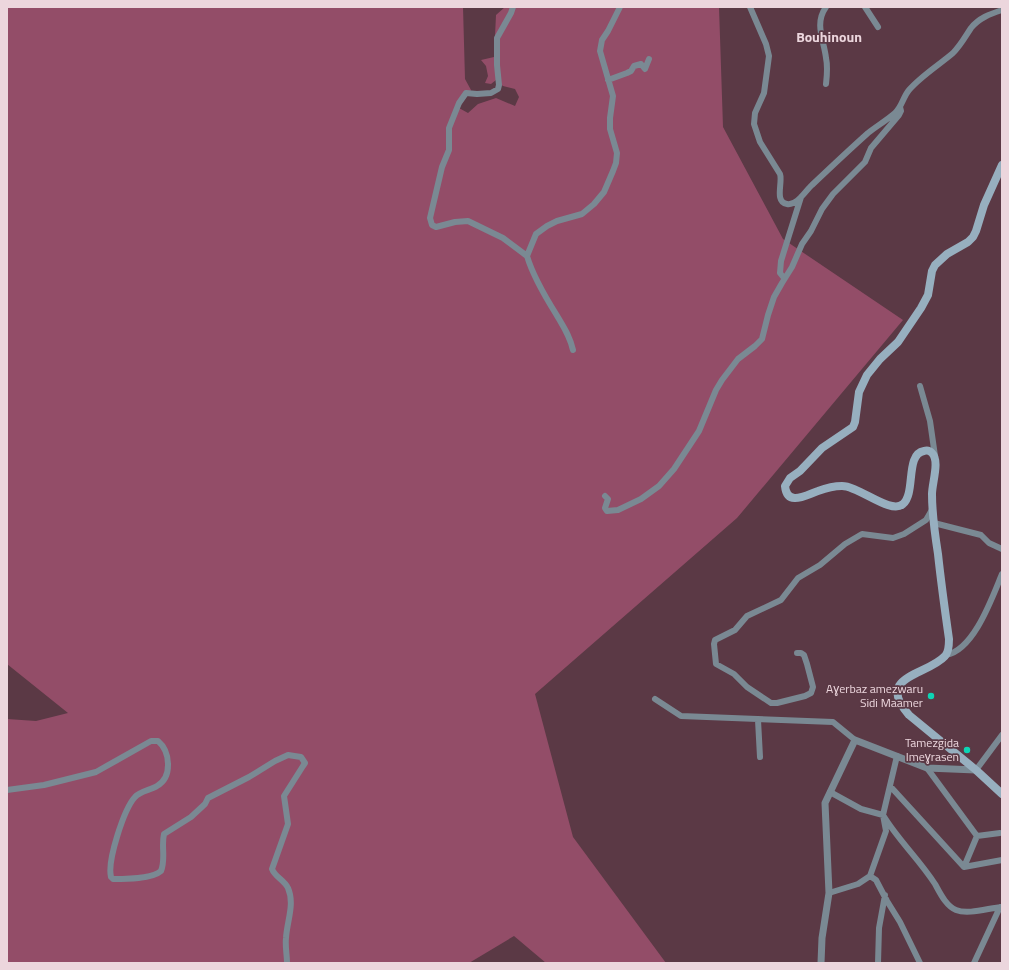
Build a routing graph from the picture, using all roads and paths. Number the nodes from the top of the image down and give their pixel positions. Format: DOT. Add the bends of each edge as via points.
graph roads {
  1 [pos="513,7"];
  2 [pos="620,7"];
  3 [pos="750,7"];
  4 [pos="826,7"];
  5 [pos="865,7"];
  6 [pos="1002,10"];
  7 [pos="878,27"];
  8 [pos="649,59"];
  9 [pos="608,80"];
  10 [pos="826,84"];
  11 [pos="900,107"];
  12 [pos="1002,165"];
  13 [pos="801,197"];
  14 [pos="527,256"];
  15 [pos="784,278"];
  16 [pos="573,350"];
  17 [pos="920,386"];
  18 [pos="935,457"];
  19 [pos="605,496"];
  20 [pos="933,508"];
  21 [pos="934,523"];
  22 [pos="1002,549"];
  23 [pos="1002,574"];
  24 [pos="797,653"];
  25 [pos="946,655"];
  26 [pos="655,699"];
  27 [pos="758,720"];
  28 [pos="1002,735"];
  29 [pos="855,740"];
  30 [pos="897,756"];
  31 [pos="760,757"];
  32 [pos="927,768"];
  33 [pos="976,770"];
  34 [pos="890,786"];
  35 [pos="7,790"];
  36 [pos="830,792"];
  37 [pos="1002,794"];
  38 [pos="882,815"];
  39 [pos="1001,833"];
  40 [pos="977,836"];
  41 [pos="1002,860"];
  42 [pos="964,867"];
  43 [pos="870,876"];
  44 [pos="829,893"];
  45 [pos="885,895"];
  46 [pos="1001,907"];
  47 [pos="878,955"];
  48 [pos="287,963"];
  49 [pos="821,963"];
  50 [pos="878,963"];
  51 [pos="882,963"];
  52 [pos="920,963"];
  53 [pos="974,963"];
  1 -- 14 [label="street" via="497,38 498,89 491,93 466,93 453,116 449,128 449,150 442,167 430,218 436,227 459,221 472,223 503,238"];
  2 -- 9 [label="street" via="600,47"];
  3 -- 13 [label="street" via="768,53 764,93 754,116 755,128 762,146 780,174 779,193 782,201 785,204 794,203"];
  4 -- 10 [label="street" via="820,22 827,61"];
  5 -- 7 [label="street"];
  6 -- 11 [label="street" via="977,22 957,49 909,90"];
  8 -- 9 [label="street" via="645,69 641,64 637,65 627,73"];
  9 -- 14 [label="street" via="614,96 610,129 617,153 616,163 604,192 586,212 552,223 536,234"];
  11 -- 13 [label="street"];
  11 -- 15 [label="street" via="900,113 871,148 865,162 833,194 822,209"];
  12 -- 18 [label="main road" via="973,237 935,265 928,295 921,308 898,342 868,375 859,392 853,427 828,444 790,478 785,486 788,495 796,498 844,486 895,507 904,504 907,499 913,463 918,453 927,450"];
  13 -- 15 [label="street" via="781,261 780,273"];
  14 -- 16 [label="street" via="555,313 569,334"];
  15 -- 19 [label="street" via="771,306 762,339 738,359 722,380 699,431 670,475 656,489 618,510 606,510 608,499"];
  17 -- 18 [label="street" via="930,421"];
  18 -- 20 [label="main road"];
  20 -- 21 [label="main road"];
  20 -- 24 [label="street" via="926,520 904,534 893,538 862,534 845,544 820,566 798,578 781,600 747,616 735,630 715,640 714,644 716,664 734,674 747,687 771,703 811,693 813,687 805,658 801,653"];
  21 -- 22 [label="street" via="981,535 989,543"];
  21 -- 25 [label="main road" via="949,638"];
  23 -- 25 [label="street" via="976,629 960,649"];
  25 -- 33 [label="main road" via="935,664 904,680 898,691 899,701 909,715"];
  26 -- 27 [label="street" via="682,716"];
  27 -- 29 [label="street" via="833,722"];
  27 -- 31 [label="street"];
  28 -- 33 [label="street"];
  29 -- 30 [label="street"];
  29 -- 36 [label="street"];
  30 -- 32 [label="street"];
  30 -- 34 [label="street"];
  32 -- 33 [label="street"];
  32 -- 40 [label="street"];
  33 -- 37 [label="main road"];
  34 -- 38 [label="street"];
  34 -- 42 [label="street"];
  35 -- 48 [label="street" via="44,785 96,772 151,741 158,741 168,757 165,777 157,786 135,797 118,833 109,869 113,879 141,877 161,871 164,861 164,834 191,817 208,798 288,755 301,757 305,763 284,796 288,824 272,869 288,887 290,894 290,913 285,938"];
  36 -- 38 [label="street" via="861,809"];
  36 -- 44 [label="street" via="825,803"];
  38 -- 43 [label="street" via="886,832"];
  38 -- 46 [label="street" via="950,907 966,912"];
  39 -- 40 [label="street"];
  40 -- 42 [label="street"];
  41 -- 42 [label="street"];
  43 -- 44 [label="street" via="858,884"];
  43 -- 45 [label="street" via="876,880"];
  44 -- 49 [label="street"];
  45 -- 47 [label="street" via="879,928"];
  45 -- 52 [label="street"];
  46 -- 53 [label="street"];
  47 -- 50 [label="street"];
  47 -- 51 [label="street"];
}
